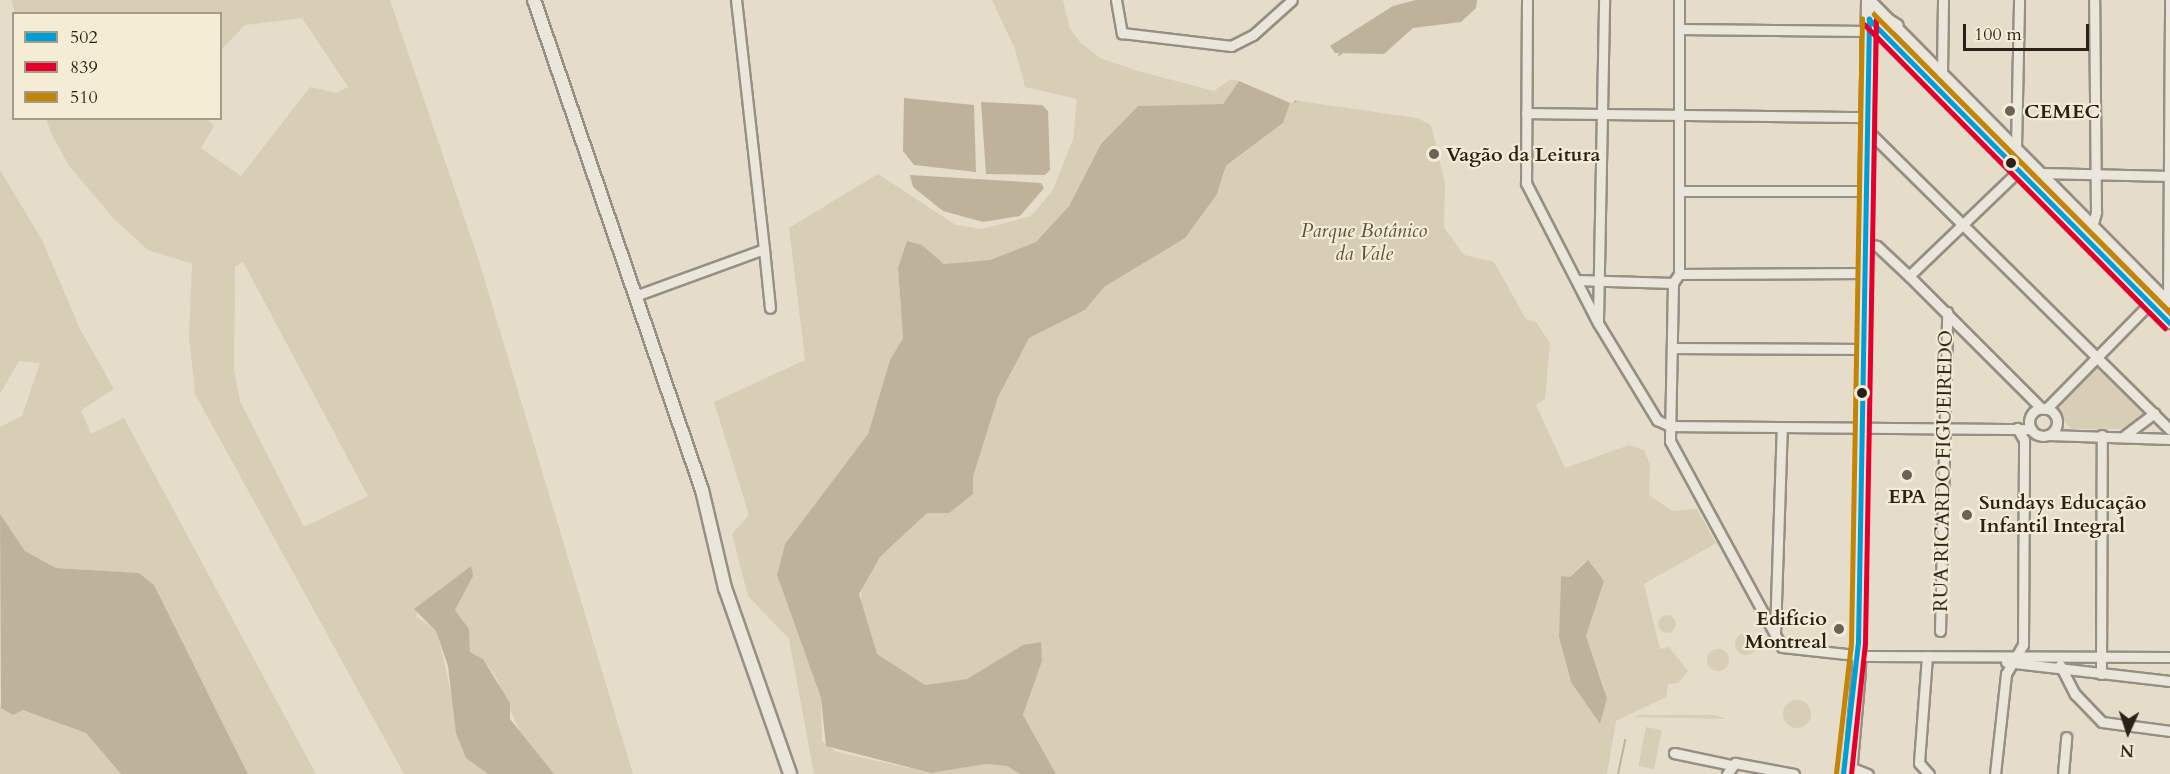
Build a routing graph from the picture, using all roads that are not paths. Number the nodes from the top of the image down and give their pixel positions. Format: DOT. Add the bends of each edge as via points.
graph roads {
  1 [pos="534,0"];
  2 [pos="736,0"];
  3 [pos="1116,0"];
  4 [pos="1292,0"];
  5 [pos="1527,0"];
  6 [pos="1604,0"];
  7 [pos="1679,0"];
  8 [pos="1869,0"];
  9 [pos="1944,0"];
  10 [pos="2019,0"];
  11 [pos="2094,0"];
  12 [pos="2170,0"];
  13 [pos="1869,25"];
  14 [pos="1897,26"];
  15 [pos="1679,29"];
  16 [pos="1942,73"];
  17 [pos="1526,113"];
  18 [pos="1602,113"];
  19 [pos="1681,114"];
  20 [pos="1867,117"];
  21 [pos="1867,130"];
  22 [pos="2016,147"];
  23 [pos="2019,170"];
  24 [pos="2041,173"];
  25 [pos="2095,175"];
  26 [pos="2170,176"];
  27 [pos="1679,191"];
  28 [pos="1866,191"];
  29 [pos="1963,226"];
  30 [pos="2094,227"];
  31 [pos="2085,236"];
  32 [pos="1865,243"];
  33 [pos="764,249"];
  34 [pos="1865,273"];
  35 [pos="1679,274"];
  36 [pos="1910,276"];
  37 [pos="1576,280"];
  38 [pos="1600,281"];
  39 [pos="1673,283"];
  40 [pos="635,296"];
  41 [pos="2169,302"];
  42 [pos="2150,303"];
  43 [pos="771,308"];
  44 [pos="1947,312"];
  45 [pos="1598,323"];
  46 [pos="2170,323"];
  47 [pos="1672,348"];
  48 [pos="1864,349"];
  49 [pos="2095,357"];
  50 [pos="2044,409"];
  51 [pos="2154,413"];
  52 [pos="1670,426"];
  53 [pos="1782,427"];
  54 [pos="1862,427"];
  55 [pos="1942,427"];
  56 [pos="2017,428"];
  57 [pos="2032,430"];
  58 [pos="2170,430"];
  59 [pos="2048,435"];
  60 [pos="2102,435"];
  61 [pos="2124,436"];
  62 [pos="2170,439"];
  63 [pos="2024,440"];
  64 [pos="1940,630"];
  65 [pos="1775,633"];
  66 [pos="1858,651"];
  67 [pos="2102,656"];
  68 [pos="1927,657"];
  69 [pos="2170,657"];
  70 [pos="2011,660"];
  71 [pos="2060,663"];
  72 [pos="2101,674"];
  73 [pos="2170,681"];
  74 [pos="2170,731"];
  75 [pos="2066,737"];
  76 [pos="1674,753"];
  77 [pos="1729,769"];
  78 [pos="1848,772"];
  79 [pos="790,774"];
  80 [pos="1794,774"];
  81 [pos="1868,774"];
  82 [pos="1929,774"];
  83 [pos="1995,774"];
  84 [pos="2062,774"];
  1 -- 40 [label="street"];
  2 -- 33 [label="street"];
  3 -- 4 [label="street" via="1122,33 1231,46 1253,35"];
  5 -- 17 [label="street"];
  6 -- 18 [label="street"];
  7 -- 15 [label="street"];
  8 -- 13 [label="street"];
  8 -- 14 [label="street"];
  9 -- 16 [label="street"];
  10 -- 22 [label="street"];
  11 -- 25 [label="street"];
  12 -- 26 [label="street"];
  13 -- 14 [label="street" via="1884,18"];
  13 -- 15 [label="street"];
  13 -- 20 [label="street"];
  13 -- 23 [label="street"];
  14 -- 16 [label="street"];
  15 -- 19 [label="street"];
  16 -- 22 [label="street"];
  17 -- 18 [label="street"];
  17 -- 37 [label="street" via="1526,183"];
  18 -- 19 [label="street"];
  18 -- 38 [label="street"];
  19 -- 20 [label="street"];
  19 -- 27 [label="street"];
  20 -- 21 [label="street"];
  21 -- 28 [label="street"];
  21 -- 29 [label="street"];
  22 -- 24 [label="street"];
  23 -- 29 [label="street"];
  23 -- 31 [label="street"];
  24 -- 25 [label="street"];
  24 -- 30 [label="street"];
  25 -- 26 [label="street"];
  25 -- 30 [label="street"];
  26 -- 41 [label="street"];
  27 -- 28 [label="street"];
  27 -- 35 [label="street"];
  28 -- 32 [label="street"];
  29 -- 36 [label="street"];
  29 -- 49 [label="street"];
  30 -- 31 [label="street"];
  30 -- 41 [label="street"];
  31 -- 42 [label="street"];
  32 -- 34 [label="street"];
  32 -- 36 [label="street" via="1877,246"];
  33 -- 40 [label="street"];
  33 -- 43 [label="street"];
  34 -- 35 [label="street"];
  34 -- 48 [label="street"];
  35 -- 39 [label="street"];
  36 -- 44 [label="street"];
  37 -- 38 [label="street"];
  37 -- 45 [label="street"];
  38 -- 39 [label="street"];
  38 -- 45 [label="street"];
  39 -- 47 [label="street"];
  40 -- 79 [label="street" via="702,490 739,633"];
  42 -- 46 [label="street"];
  42 -- 49 [label="street"];
  44 -- 50 [label="street"];
  44 -- 55 [label="street, RUA RICARDO FIGUEIREDO"];
  45 -- 52 [label="street" via="1657,420"];
  47 -- 48 [label="street"];
  47 -- 52 [label="street"];
  48 -- 54 [label="street"];
  49 -- 50 [label="street"];
  49 -- 51 [label="street"];
  50 -- 57 [label="street" via="2032,414"];
  50 -- 59 [label="street" via="2057,420"];
  51 -- 58 [label="street"];
  51 -- 61 [label="street"];
  52 -- 53 [label="street"];
  52 -- 65 [label="street" via="1670,441"];
  53 -- 54 [label="street"];
  53 -- 65 [label="street"];
  54 -- 55 [label="street"];
  54 -- 66 [label="street"];
  55 -- 56 [label="street"];
  55 -- 64 [label="street, RUA RICARDO FIGUEIREDO"];
  56 -- 57 [label="street"];
  56 -- 63 [label="street"];
  57 -- 59 [label="street"];
  57 -- 63 [label="street"];
  59 -- 60 [label="street"];
  60 -- 61 [label="street"];
  60 -- 67 [label="street"];
  61 -- 62 [label="street"];
  63 -- 70 [label="street" via="2023,645"];
  65 -- 66 [label="street" via="1787,652"];
  66 -- 68 [label="street"];
  66 -- 78 [label="street"];
  67 -- 69 [label="street"];
  67 -- 71 [label="street"];
  67 -- 72 [label="street"];
  68 -- 70 [label="street"];
  68 -- 82 [label="street" via="1919,761"];
  70 -- 71 [label="street"];
  70 -- 83 [label="street"];
  71 -- 72 [label="street"];
  71 -- 74 [label="street" via="2102,722"];
  72 -- 73 [label="street"];
  75 -- 84 [label="street"];
  76 -- 77 [label="street"];
  77 -- 80 [label="street"];
  78 -- 81 [label="street"];
}
